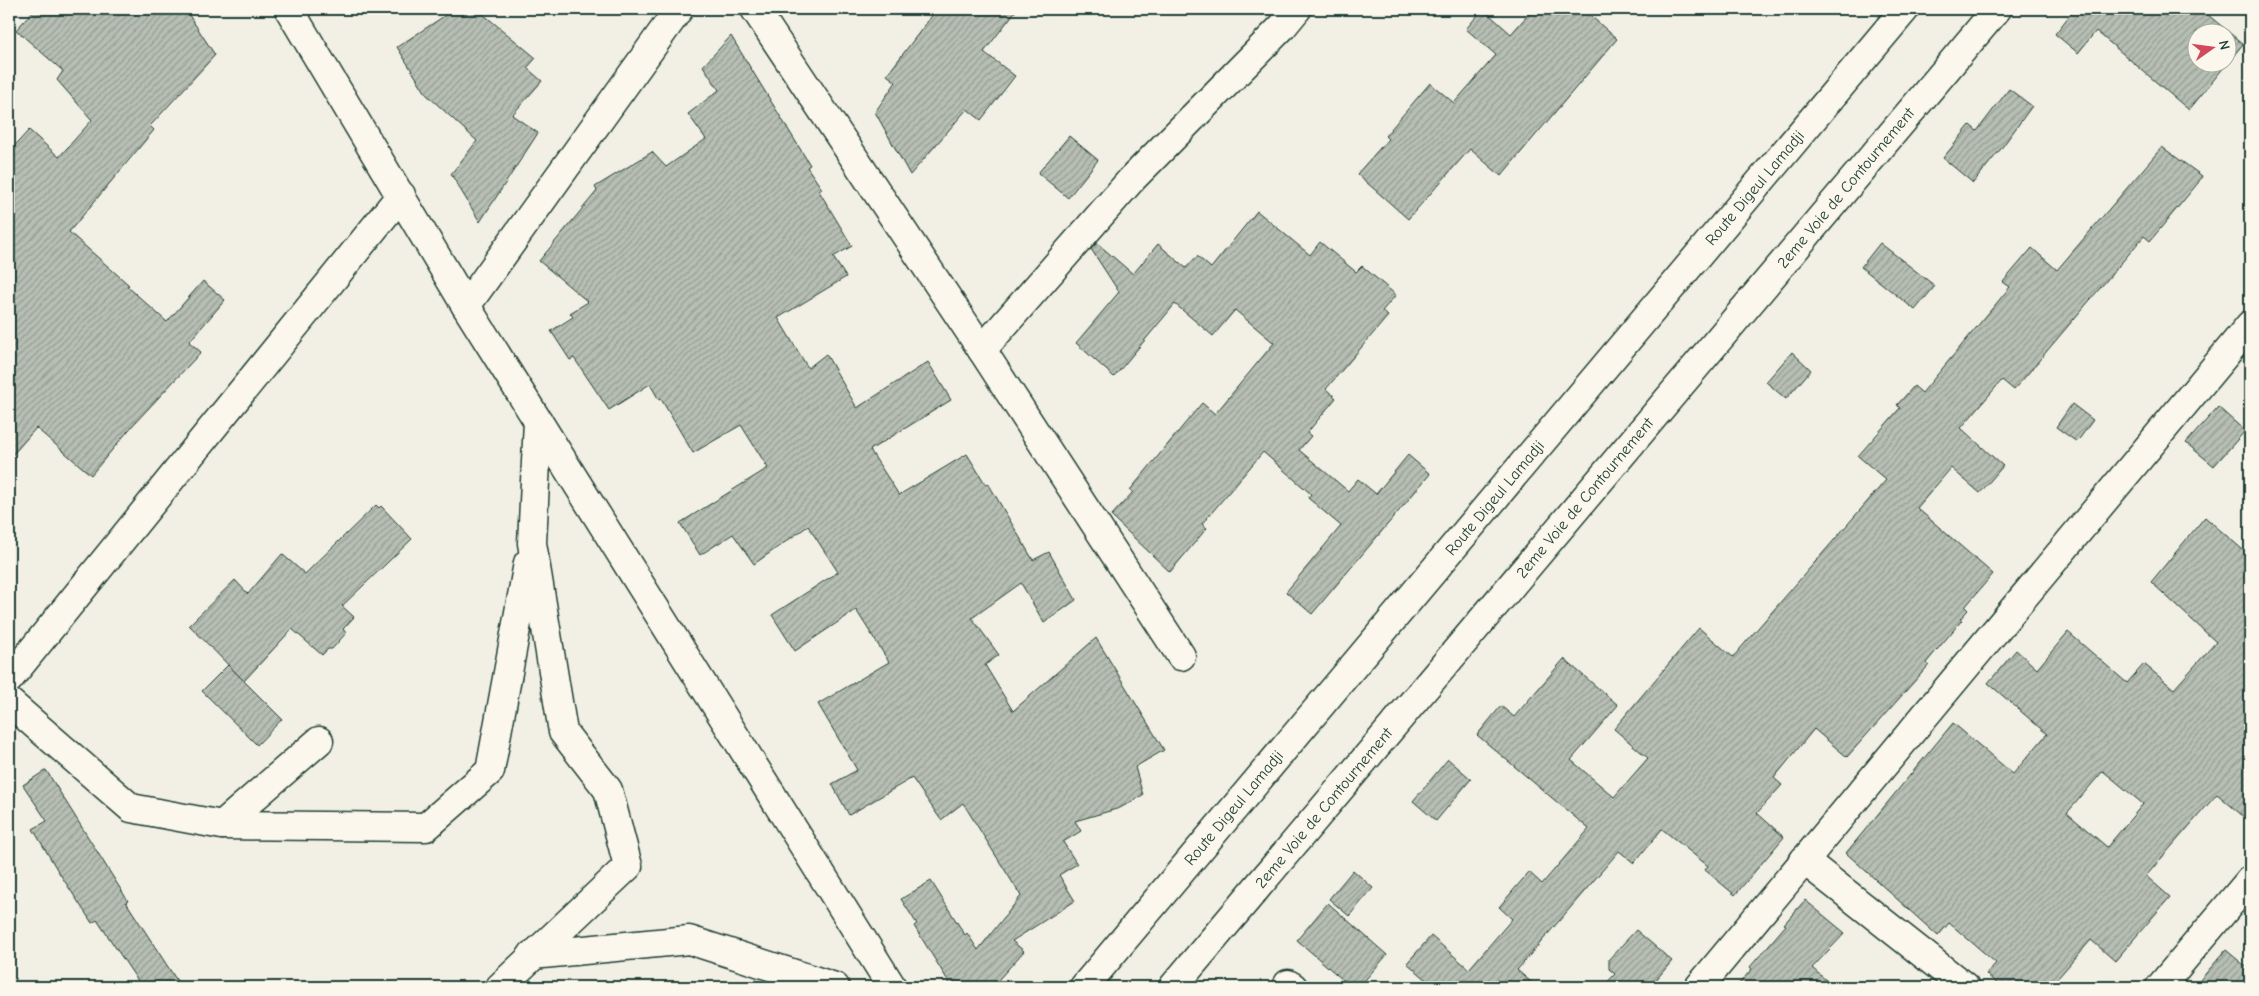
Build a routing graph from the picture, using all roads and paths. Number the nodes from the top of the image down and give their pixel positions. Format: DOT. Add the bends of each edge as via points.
graph roads {
  1 [pos="289,9"];
  2 [pos="679,9"];
  3 [pos="755,9"];
  4 [pos="1297,9"];
  5 [pos="1905,9"];
  6 [pos="1997,9"];
  7 [pos="401,195"];
  8 [pos="466,306"];
  9 [pos="2250,325"];
  10 [pos="982,350"];
  11 [pos="538,421"];
  12 [pos="532,543"];
  13 [pos="1181,656"];
  14 [pos="9,679"];
  15 [pos="9,702"];
  16 [pos="319,741"];
  17 [pos="222,825"];
  18 [pos="1804,860"];
  19 [pos="2250,880"];
  20 [pos="532,956"];
  21 [pos="500,987"];
  22 [pos="835,987"];
  23 [pos="892,987"];
  24 [pos="1084,987"];
  25 [pos="1173,987"];
  26 [pos="1699,987"];
  27 [pos="1965,987"];
  28 [pos="2160,987"];
  1 -- 7 [label="street"];
  2 -- 8 [label="street"];
  3 -- 10 [label="street"];
  4 -- 10 [label="street" via="1131,180"];
  5 -- 24 [label="street, Route Digeul Lamadji"];
  6 -- 25 [label="street, 2eme Voie de Contournement"];
  7 -- 8 [label="street"];
  7 -- 14 [label="street"];
  8 -- 11 [label="street"];
  9 -- 18 [label="street"];
  10 -- 13 [label="street"];
  11 -- 12 [label="street"];
  11 -- 23 [label="street"];
  12 -- 17 [label="street" via="490,771 426,827"];
  12 -- 20 [label="street" via="563,732 608,790 628,866"];
  15 -- 17 [label="street" via="131,808"];
  16 -- 17 [label="street"];
  18 -- 26 [label="street"];
  18 -- 27 [label="street"];
  19 -- 28 [label="street"];
  20 -- 21 [label="street"];
  20 -- 22 [label="street" via="689,940"];
}
